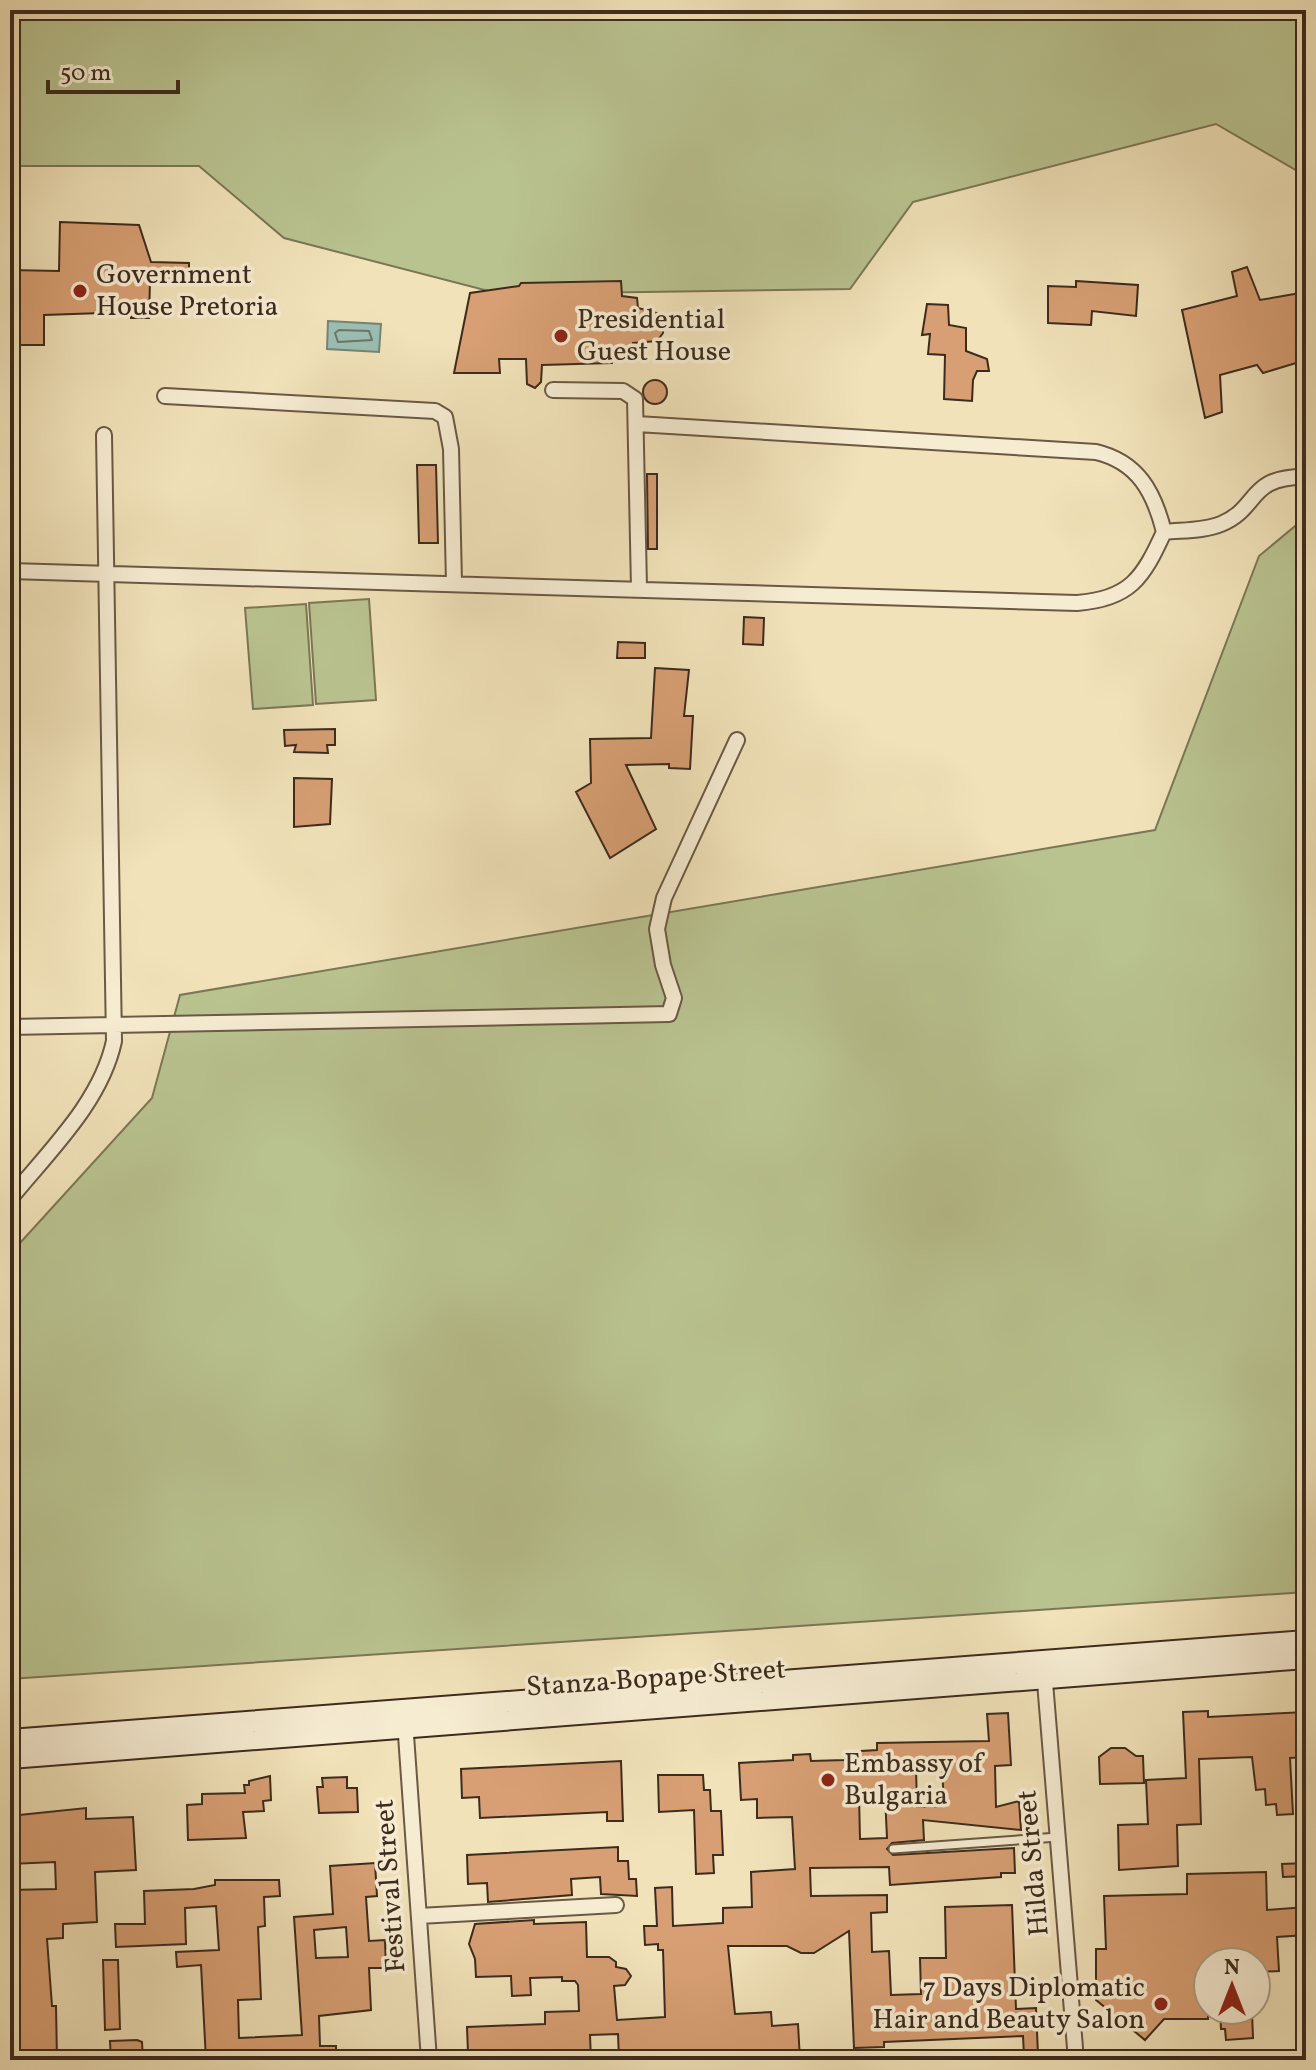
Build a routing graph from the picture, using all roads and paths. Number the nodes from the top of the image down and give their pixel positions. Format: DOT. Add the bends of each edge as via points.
graph roads {
  1 [pos="553,390"];
  2 [pos="165,396"];
  3 [pos="637,424"];
  4 [pos="104,435"];
  5 [pos="1306,477"];
  6 [pos="1164,532"];
  7 [pos="10,571"];
  8 [pos="107,573"];
  9 [pos="454,583"];
  10 [pos="639,588"];
  11 [pos="737,740"];
  12 [pos="115,1026"];
  13 [pos="10,1027"];
  14 [pos="10,1199"];
  15 [pos="1306,1641"];
  16 [pos="1306,1658"];
  17 [pos="1044,1671"];
  18 [pos="405,1717"];
  19 [pos="10,1740"];
  20 [pos="10,1758"];
  21 [pos="1058,1837"];
  22 [pos="893,1849"];
  23 [pos="616,1905"];
  24 [pos="419,1916"];
  25 [pos="429,2060"];
  26 [pos="1076,2060"];
  1 -- 3 [label="street" via="623,391 635,399"];
  2 -- 9 [label="street" via="414,409 445,417 451,449"];
  3 -- 6 [label="street" via="1096,452 1127,464 1139,475"];
  3 -- 10 [label="street"];
  4 -- 8 [label="street"];
  5 -- 6 [label="street" via="1263,485 1220,524"];
  6 -- 10 [label="street" via="1131,587 1096,602"];
  7 -- 8 [label="street"];
  8 -- 9 [label="street"];
  8 -- 12 [label="street"];
  9 -- 10 [label="street"];
  11 -- 12 [label="street" via="664,898 657,929 674,998 669,1014"];
  12 -- 13 [label="street"];
  12 -- 14 [label="street" via="108,1068 94,1093"];
  15 -- 17 [label="main road, Stanza Bopape Street"];
  16 -- 17 [label="main road, Stanza Bopape Street"];
  17 -- 18 [label="main road, Stanza Bopape Street"];
  17 -- 21 [label="street, Hilda Street"];
  18 -- 19 [label="main road, Stanza Bopape Street"];
  18 -- 20 [label="main road, Stanza Bopape Street"];
  18 -- 24 [label="street, Festival Street"];
  21 -- 22 [label="lane"];
  21 -- 26 [label="street, Hilda Street"];
  23 -- 24 [label="street"];
  24 -- 25 [label="street, Festival Street"];
}
